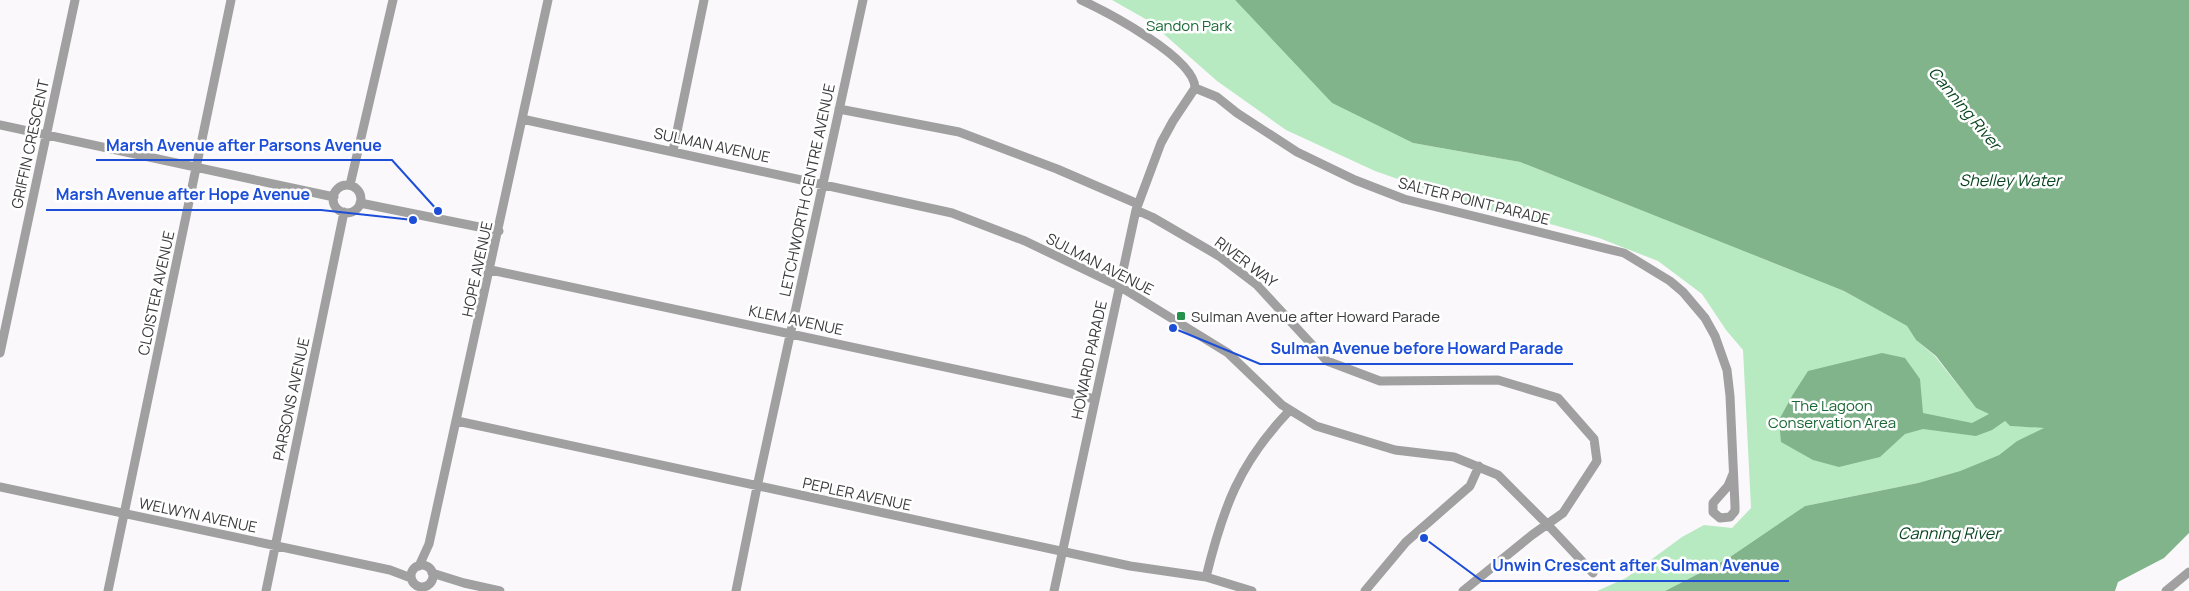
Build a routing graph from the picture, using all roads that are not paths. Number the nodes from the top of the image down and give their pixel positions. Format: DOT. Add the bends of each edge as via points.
graph roads {
  1 [pos="75,0"];
  2 [pos="231,0"];
  3 [pos="393,0"];
  4 [pos="548,0"];
  5 [pos="704,0"];
  6 [pos="863,0"];
  7 [pos="1081,0"];
  8 [pos="1195,88"];
  9 [pos="839,108"];
  10 [pos="522,119"];
  11 [pos="0,125"];
  12 [pos="46,135"];
  13 [pos="673,151"];
  14 [pos="196,167"];
  15 [pos="823,183"];
  16 [pos="350,185"];
  17 [pos="334,197"];
  18 [pos="360,203"];
  19 [pos="1137,207"];
  20 [pos="344,212"];
  21 [pos="499,231"];
  22 [pos="491,270"];
  23 [pos="1119,286"];
  24 [pos="790,333"];
  25 [pos="0,353"];
  26 [pos="1095,399"];
  27 [pos="1290,410"];
  28 [pos="457,420"];
  29 [pos="1479,466"];
  30 [pos="1733,474"];
  31 [pos="0,487"];
  32 [pos="756,487"];
  33 [pos="124,514"];
  34 [pos="1548,525"];
  35 [pos="429,544"];
  36 [pos="276,546"];
  37 [pos="1062,551"];
  38 [pos="417,567"];
  39 [pos="390,570"];
  40 [pos="2189,572"];
  41 [pos="1593,573"];
  42 [pos="1206,577"];
  43 [pos="424,582"];
  44 [pos="108,591"];
  45 [pos="266,591"];
  46 [pos="500,591"];
  47 [pos="736,591"];
  48 [pos="1054,591"];
  49 [pos="1252,591"];
  50 [pos="1365,591"];
  51 [pos="1462,591"];
  52 [pos="2166,591"];
  1 -- 12 [label="street, GRIFFIN CRESCENT"];
  2 -- 14 [label="street, CLOISTER AVENUE"];
  3 -- 16 [label="street"];
  4 -- 10 [label="street, HOPE AVENUE"];
  5 -- 13 [label="street"];
  6 -- 9 [label="street, LETCHWORTH CENTRE AVENUE"];
  7 -- 8 [label="street" via="1122,21 1158,45 1192,74"];
  8 -- 19 [label="street, HOWARD PARADE" via="1162,143"];
  8 -- 30 [label="street, SALTER POINT PARADE" via="1217,97 1297,152 1354,180 1413,201 1624,253 1670,281 1705,318 1727,370"];
  9 -- 15 [label="street, LETCHWORTH CENTRE AVENUE"];
  9 -- 19 [label="street, RIVER WAY" via="958,132 1057,169"];
  10 -- 13 [label="street, SULMAN AVENUE"];
  10 -- 21 [label="street, HOPE AVENUE"];
  11 -- 12 [label="street"];
  12 -- 14 [label="street"];
  12 -- 25 [label="street, GRIFFIN CRESCENT"];
  13 -- 15 [label="street, SULMAN AVENUE"];
  14 -- 17 [label="street"];
  14 -- 33 [label="street, CLOISTER AVENUE"];
  15 -- 23 [label="street, SULMAN AVENUE" via="952,212 1025,241"];
  15 -- 24 [label="street, LETCHWORTH CENTRE AVENUE"];
  16 -- 17 [label="street" via="342,186"];
  16 -- 18 [label="street" via="358,190"];
  17 -- 20 [label="street" via="337,208"];
  18 -- 20 [label="street" via="352,211"];
  18 -- 21 [label="street"];
  19 -- 23 [label="street, HOWARD PARADE"];
  19 -- 34 [label="street, RIVER WAY" via="1219,256 1257,285 1331,364 1380,382 1498,380 1558,398 1594,439 1597,459 1564,513"];
  20 -- 36 [label="street, PARSONS AVENUE"];
  21 -- 22 [label="street, HOPE AVENUE"];
  22 -- 24 [label="street, KLEM AVENUE"];
  22 -- 28 [label="street, HOPE AVENUE"];
  23 -- 26 [label="street, HOWARD PARADE"];
  23 -- 27 [label="street, SULMAN AVENUE" via="1228,353"];
  24 -- 26 [label="street, KLEM AVENUE"];
  24 -- 32 [label="street, LETCHWORTH CENTRE AVENUE"];
  26 -- 37 [label="street, HOWARD PARADE"];
  27 -- 29 [label="street, SULMAN AVENUE" via="1316,426 1362,441 1395,450 1446,455"];
  27 -- 42 [label="street" via="1243,469 1218,528"];
  28 -- 32 [label="street, PEPLER AVENUE"];
  28 -- 35 [label="street, HOPE AVENUE"];
  29 -- 34 [label="street, SULMAN AVENUE" via="1504,479"];
  29 -- 50 [label="street" via="1470,486 1406,542"];
  31 -- 33 [label="street, WELWYN AVENUE"];
  32 -- 37 [label="street, PEPLER AVENUE"];
  32 -- 47 [label="street, LETCHWORTH CENTRE AVENUE"];
  33 -- 36 [label="street, WELWYN AVENUE"];
  33 -- 44 [label="street, CLOISTER AVENUE"];
  34 -- 41 [label="street, SULMAN AVENUE"];
  34 -- 51 [label="street, RIVER WAY"];
  35 -- 38 [label="street, HOPE AVENUE"];
  35 -- 43 [label="street, HOPE AVENUE"];
  36 -- 39 [label="street, WELWYN AVENUE"];
  36 -- 45 [label="street, PARSONS AVENUE"];
  37 -- 42 [label="street, PEPLER AVENUE" via="1130,566"];
  37 -- 48 [label="street, HOWARD PARADE"];
  38 -- 39 [label="street, WELWYN AVENUE"];
  38 -- 43 [label="street"];
  38 -- 43 [label="street, WELWYN AVENUE" via="425,565"];
  39 -- 43 [label="street, WELWYN AVENUE"];
  40 -- 52 [label="street"];
  42 -- 49 [label="street, PEPLER AVENUE"];
  43 -- 46 [label="street, WELWYN AVENUE" via="464,583"];
}
